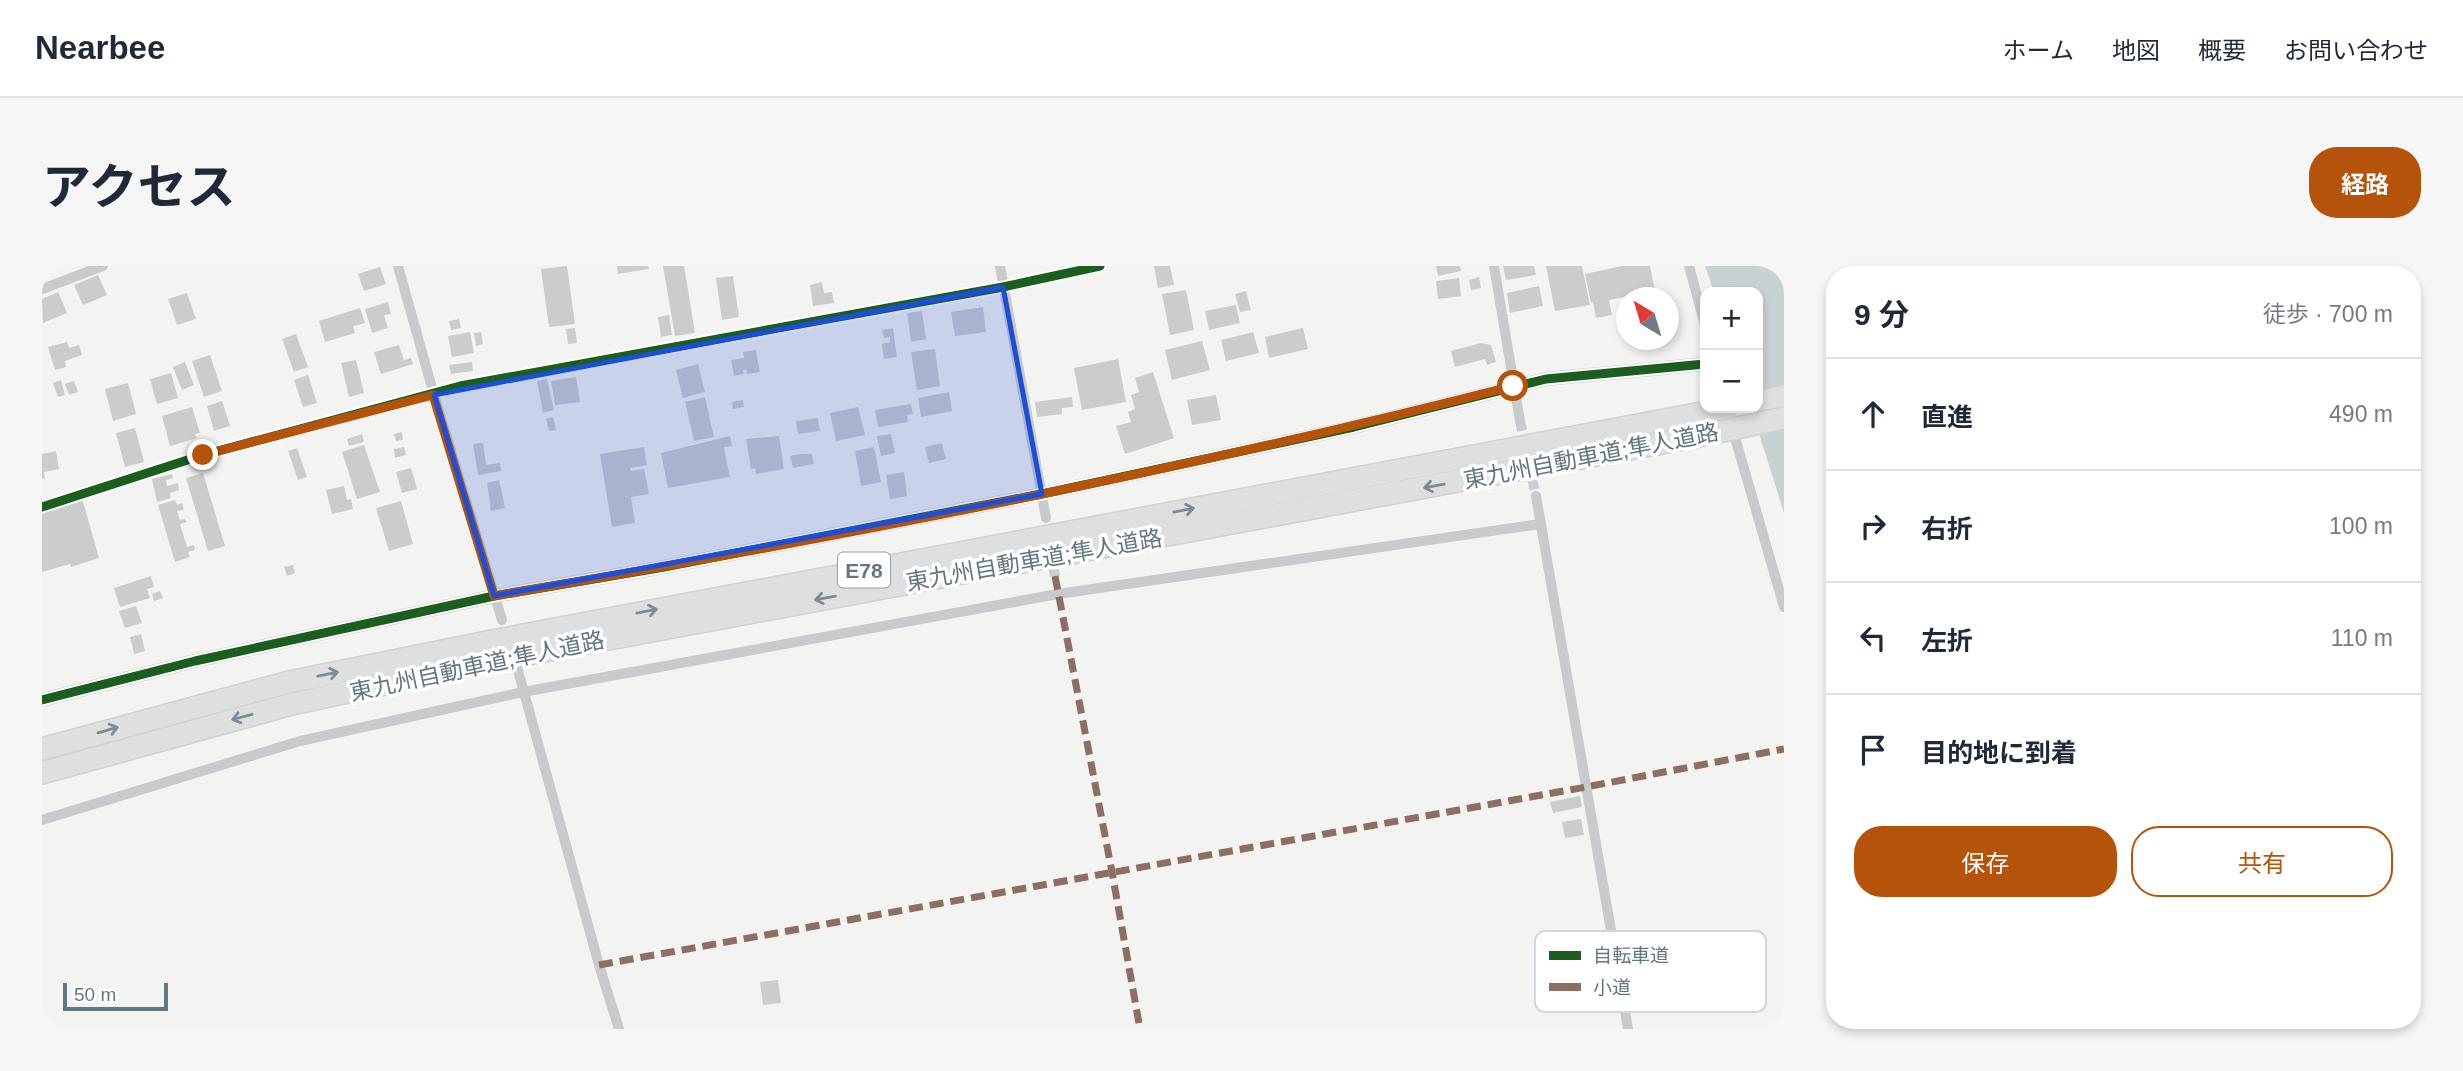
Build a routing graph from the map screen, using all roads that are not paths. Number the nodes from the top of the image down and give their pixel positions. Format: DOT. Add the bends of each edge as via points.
graph roads {
  1 [pos="103,266"];
  2 [pos="398,266"];
  3 [pos="1000,266"];
  4 [pos="1100,266"];
  5 [pos="1493,266"];
  6 [pos="1689,266"];
  7 [pos="1003,287"];
  8 [pos="42,289"];
  9 [pos="1700,307"];
  10 [pos="1700,364"];
  11 [pos="1513,386"];
  12 [pos="433,395"];
  13 [pos="1784,397"];
  14 [pos="1763,401"];
  15 [pos="1702,413"];
  16 [pos="1729,413"];
  17 [pos="1784,418"];
  18 [pos="1520,421"];
  19 [pos="1042,494"];
  20 [pos="1536,496"];
  21 [pos="42,507"];
  22 [pos="1046,519"];
  23 [pos="1540,524"];
  24 [pos="494,596"];
  25 [pos="1784,607"];
  26 [pos="502,620"];
  27 [pos="517,667"];
  28 [pos="523,692"];
  29 [pos="42,700"];
  30 [pos="42,749"];
  31 [pos="42,773"];
  32 [pos="42,820"];
  33 [pos="1611,931"];
  34 [pos="619,1029"];
  1 -- 8 [label="street"];
  2 -- 12 [label="street"];
  3 -- 7 [label="street"];
  4 -- 7 [label="street"];
  5 -- 11 [label="street"];
  6 -- 9 [label="street"];
  7 -- 12 [label="street" via="460,386"];
  7 -- 19 [label="street"];
  10 -- 11 [label="street"];
  11 -- 18 [label="street"];
  11 -- 19 [label="street" via="1354,427"];
  12 -- 21 [label="street" via="203,455"];
  12 -- 24 [label="street"];
  13 -- 14 [label="highway"];
  30 -- 15 [label="highway, 東九州自動車道;隼人道路 / E78, one-way, bridge" via="289,682 479,643"];
  16 -- 25 [label="street"];
  17 -- 31 [label="highway, 東九州自動車道;隼人道路 / E78, one-way, bridge" via="496,660 292,704"];
  19 -- 22 [label="street"];
  19 -- 24 [label="street"];
  20 -- 23 [label="street"];
  23 -- 28 [label="street" via="1058,594"];
  23 -- 33 [label="street"];
  24 -- 26 [label="street"];
  24 -- 29 [label="street" via="195,661"];
  27 -- 28 [label="street"];
  28 -- 32 [label="street" via="300,741"];
  28 -- 34 [label="street"];
}
